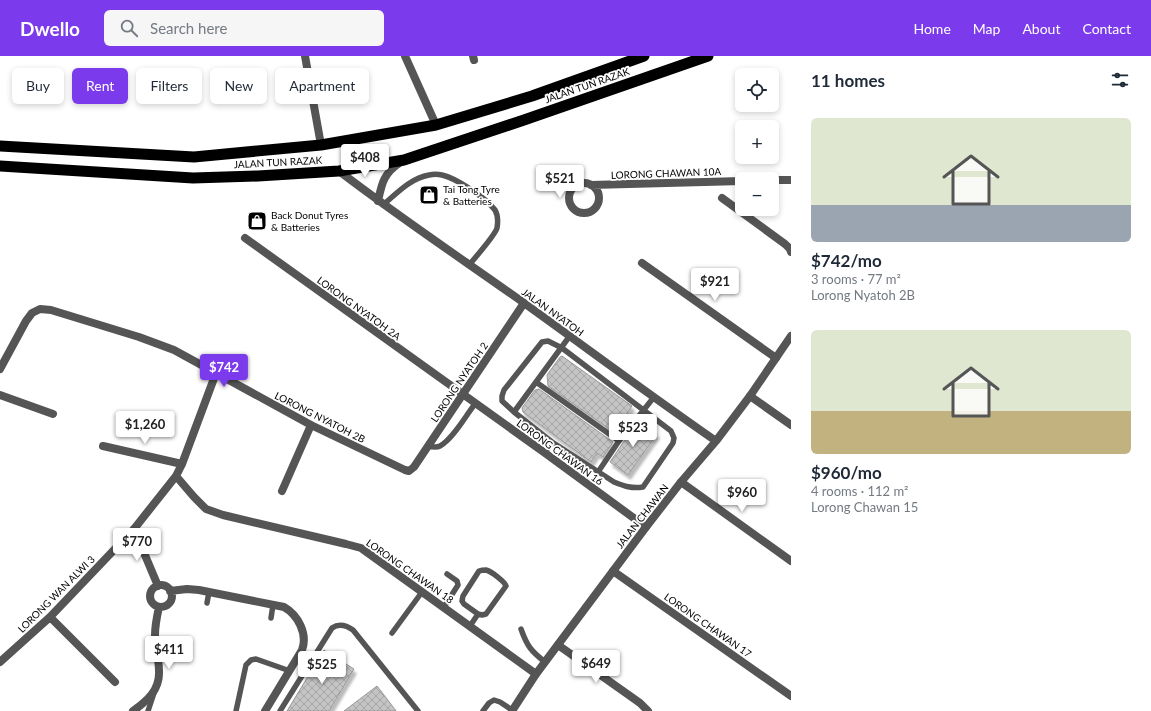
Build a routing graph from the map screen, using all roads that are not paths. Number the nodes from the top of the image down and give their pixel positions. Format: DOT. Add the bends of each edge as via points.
graph roads {
  1 [pos="305,56"];
  2 [pos="405,56"];
  3 [pos="644,56"];
  4 [pos="708,56"];
  5 [pos="436,125"];
  6 [pos="321,145"];
  7 [pos="0,146"];
  8 [pos="404,160"];
  9 [pos="0,166"];
  10 [pos="339,171"];
  11 [pos="779,180"];
  12 [pos="791,180"];
  13 [pos="735,181"];
  14 [pos="591,185"];
  15 [pos="722,198"];
  16 [pos="381,203"];
  17 [pos="245,238"];
  18 [pos="791,252"];
  19 [pos="642,263"];
  20 [pos="469,265"];
  21 [pos="524,303"];
  22 [pos="791,336"];
  23 [pos="569,337"];
  24 [pos="562,348"];
  25 [pos="776,358"];
  26 [pos="0,369"];
  27 [pos="216,373"];
  28 [pos="536,382"];
  29 [pos="0,395"];
  30 [pos="462,395"];
  31 [pos="750,396"];
  32 [pos="654,397"];
  33 [pos="475,404"];
  34 [pos="644,410"];
  35 [pos="514,412"];
  36 [pos="53,414"];
  37 [pos="311,425"];
  38 [pos="791,425"];
  39 [pos="619,441"];
  40 [pos="716,441"];
  41 [pos="552,442"];
  42 [pos="103,446"];
  43 [pos="428,446"];
  44 [pos="545,453"];
  45 [pos="182,464"];
  46 [pos="409,470"];
  47 [pos="598,472"];
  48 [pos="176,476"];
  49 [pos="681,482"];
  50 [pos="282,491"];
  51 [pos="646,527"];
  52 [pos="134,529"];
  53 [pos="791,561"];
  54 [pos="613,571"];
  55 [pos="447,574"];
  56 [pos="158,586"];
  57 [pos="170,591"];
  58 [pos="209,592"];
  59 [pos="422,592"];
  60 [pos="207,603"];
  61 [pos="273,605"];
  62 [pos="159,607"];
  63 [pos="444,607"];
  64 [pos="478,614"];
  65 [pos="50,617"];
  66 [pos="271,618"];
  67 [pos="470,626"];
  68 [pos="521,629"];
  69 [pos="392,633"];
  70 [pos="558,645"];
  71 [pos="0,662"];
  72 [pos="545,662"];
  73 [pos="290,671"];
  74 [pos="536,674"];
  75 [pos="115,682"];
  76 [pos="155,691"];
  77 [pos="791,696"];
  78 [pos="512,710"];
  79 [pos="133,711"];
  80 [pos="148,711"];
  81 [pos="236,711"];
  82 [pos="265,711"];
  83 [pos="280,711"];
  84 [pos="418,711"];
  85 [pos="483,711"];
  86 [pos="648,711"];
  1 -- 6 [label="street"];
  2 -- 5 [label="street"];
  3 -- 5 [label="highway, JALAN TUN RAZAK" via="532,96"];
  4 -- 8 [label="highway, JALAN TUN RAZAK"];
  5 -- 6 [label="highway, JALAN TUN RAZAK"];
  6 -- 7 [label="highway, JALAN TUN RAZAK" via="194,157"];
  8 -- 10 [label="highway, JALAN TUN RAZAK"];
  8 -- 16 [label="street" via="385,176 380,190"];
  9 -- 10 [label="highway, JALAN TUN RAZAK" via="193,178"];
  10 -- 16 [label="street, JALAN NYATOH"];
  11 -- 12 [label="street"];
  13 -- 14 [label="street, LORONG CHAWAN 10A"];
  15 -- 18 [label="street" via="785,244"];
  16 -- 20 [label="street, JALAN NYATOH"];
  16 -- 20 [label="lane" via="416,179 429,175 441,175 456,180 483,198 495,211 498,220 496,230"];
  17 -- 30 [label="street, LORONG NYATOH 2A"];
  19 -- 25 [label="street"];
  20 -- 21 [label="street, JALAN NYATOH"];
  21 -- 23 [label="street, JALAN NYATOH"];
  21 -- 30 [label="street, LORONG NYATOH 2"];
  22 -- 25 [label="street, JALAN CHAWAN"];
  23 -- 24 [label="lane"];
  23 -- 32 [label="street, JALAN NYATOH"];
  24 -- 28 [label="lane"];
  24 -- 34 [label="lane"];
  24 -- 35 [label="lane" via="548,341 542,342 504,390 502,401"];
  25 -- 31 [label="street, JALAN CHAWAN"];
  26 -- 27 [label="street, LORONG NYATOH 2B" via="26,321 32,313 40,309 51,310 139,337 174,350"];
  27 -- 37 [label="street, LORONG NYATOH 2B"];
  27 -- 45 [label="street, LORONG WAN ALWI 3"];
  28 -- 35 [label="lane"];
  28 -- 39 [label="lane"];
  29 -- 36 [label="street"];
  30 -- 33 [label="street, LORONG CHAWAN 16"];
  30 -- 43 [label="street, LORONG NYATOH 2"];
  31 -- 38 [label="street"];
  31 -- 40 [label="street, JALAN CHAWAN"];
  32 -- 34 [label="lane"];
  32 -- 40 [label="street, JALAN NYATOH"];
  33 -- 43 [label="lane" via="449,439 440,446"];
  33 -- 44 [label="street, LORONG CHAWAN 16"];
  34 -- 39 [label="lane"];
  34 -- 47 [label="lane" via="671,431 674,438 643,486 624,486"];
  35 -- 41 [label="lane"];
  37 -- 46 [label="street, LORONG NYATOH 2B"];
  37 -- 50 [label="street"];
  39 -- 47 [label="lane"];
  40 -- 49 [label="street, JALAN CHAWAN"];
  41 -- 44 [label="lane"];
  41 -- 47 [label="lane"];
  42 -- 45 [label="street"];
  43 -- 46 [label="street, LORONG NYATOH 2" via="414,467"];
  44 -- 51 [label="street, LORONG CHAWAN 16"];
  45 -- 48 [label="street, LORONG WAN ALWI 3"];
  48 -- 52 [label="street, LORONG WAN ALWI 3"];
  48 -- 59 [label="street, LORONG CHAWAN 18" via="206,509 223,516 361,548"];
  49 -- 51 [label="street, JALAN CHAWAN"];
  49 -- 53 [label="street"];
  51 -- 54 [label="street, JALAN CHAWAN"];
  52 -- 56 [label="street"];
  52 -- 65 [label="street, LORONG WAN ALWI 3"];
  54 -- 70 [label="street, JALAN CHAWAN"];
  54 -- 77 [label="street, LORONG CHAWAN 17"];
  55 -- 63 [label="lane" via="457,581 458,585"];
  56 -- 57 [label="street" via="167,587"];
  56 -- 62 [label="street" via="151,592 150,597 151,602"];
  57 -- 58 [label="street" via="193,589"];
  57 -- 62 [label="street" via="171,600 164,607"];
  58 -- 60 [label="lane"];
  58 -- 61 [label="street"];
  59 -- 63 [label="street, LORONG CHAWAN 18"];
  59 -- 69 [label="lane"];
  61 -- 66 [label="lane"];
  61 -- 73 [label="street" via="290,610 304,637 305,643"];
  62 -- 76 [label="street" via="155,635 159,672"];
  63 -- 67 [label="street, LORONG CHAWAN 18"];
  64 -- 64 [label="lane" via="486,614 506,586 488,570 479,571 463,596 464,604"];
  64 -- 67 [label="lane"];
  65 -- 71 [label="street, LORONG WAN ALWI 3"];
  65 -- 75 [label="street"];
  67 -- 74 [label="street, LORONG CHAWAN 18"];
  68 -- 72 [label="lane" via="526,643"];
  70 -- 72 [label="street, JALAN CHAWAN"];
  70 -- 86 [label="street"];
  72 -- 74 [label="street, JALAN CHAWAN"];
  73 -- 81 [label="lane" via="251,660 246,665"];
  73 -- 82 [label="street"];
  74 -- 78 [label="street, JALAN CHAWAN"];
  76 -- 79 [label="street"];
  76 -- 80 [label="lane"];
  78 -- 85 [label="lane" via="494,700"];
  83 -- 84 [label="lane" via="332,628 338,625 353,630"];
}
